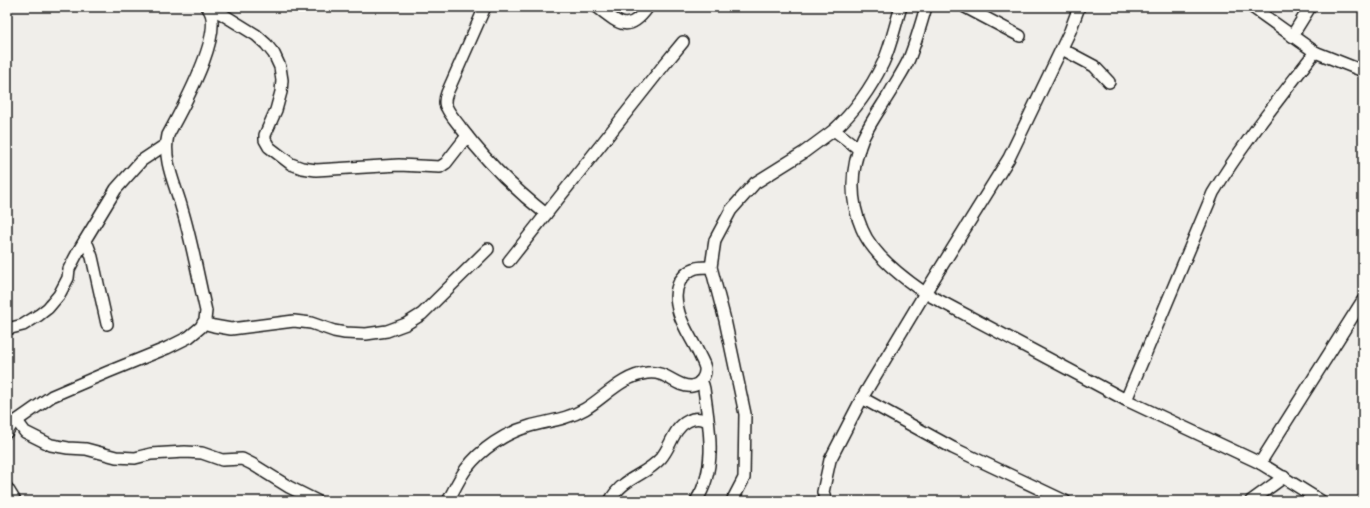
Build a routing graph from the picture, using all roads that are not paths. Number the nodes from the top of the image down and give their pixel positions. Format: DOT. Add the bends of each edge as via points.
graph roads {
  1 [pos="485,7"];
  2 [pos="598,7"];
  3 [pos="648,7"];
  4 [pos="901,7"];
  5 [pos="926,7"];
  6 [pos="965,7"];
  7 [pos="1079,7"];
  8 [pos="1252,7"];
  9 [pos="1310,7"];
  10 [pos="209,9"];
  11 [pos="1020,36"];
  12 [pos="1292,36"];
  13 [pos="683,42"];
  14 [pos="1062,49"];
  15 [pos="1315,52"];
  16 [pos="1363,71"];
  17 [pos="1108,82"];
  18 [pos="834,130"];
  19 [pos="467,136"];
  20 [pos="165,145"];
  21 [pos="859,149"];
  22 [pos="546,214"];
  23 [pos="84,242"];
  24 [pos="488,249"];
  25 [pos="509,261"];
  26 [pos="711,267"];
  27 [pos="925,293"];
  28 [pos="1363,300"];
  29 [pos="203,323"];
  30 [pos="107,324"];
  31 [pos="7,328"];
  32 [pos="700,382"];
  33 [pos="862,398"];
  34 [pos="1126,400"];
  35 [pos="16,421"];
  36 [pos="708,421"];
  37 [pos="7,432"];
  38 [pos="1260,463"];
  39 [pos="1284,477"];
  40 [pos="7,488"];
  41 [pos="15,501"];
  42 [pos="317,501"];
  43 [pos="448,501"];
  44 [pos="610,501"];
  45 [pos="696,501"];
  46 [pos="732,501"];
  47 [pos="826,501"];
  48 [pos="1064,501"];
  49 [pos="1251,501"];
  50 [pos="1321,501"];
  1 -- 19 [label="street" via="446,98 447,108"];
  2 -- 3 [label="street" via="613,20 623,24 637,21"];
  4 -- 18 [label="street" via="884,62 849,117"];
  5 -- 21 [label="street" via="908,60"];
  6 -- 11 [label="street"];
  7 -- 14 [label="street"];
  8 -- 12 [label="street"];
  9 -- 12 [label="street"];
  10 -- 19 [label="street" via="256,35 274,54 280,67 281,92 265,140 269,147 291,164 316,170 383,165 440,167"];
  10 -- 20 [label="street" via="212,29 209,46"];
  12 -- 15 [label="street"];
  13 -- 22 [label="street"];
  14 -- 17 [label="street" via="1094,66"];
  14 -- 27 [label="street" via="1009,158"];
  15 -- 16 [label="street"];
  15 -- 34 [label="street" via="1251,135 1214,193"];
  18 -- 21 [label="street"];
  18 -- 26 [label="street" via="755,183 731,210 715,240"];
  19 -- 22 [label="street" via="506,180"];
  20 -- 23 [label="street" via="141,161 116,189"];
  20 -- 29 [label="street" via="206,311"];
  21 -- 27 [label="street" via="852,181 854,203 862,230 874,248 904,278"];
  22 -- 25 [label="street"];
  23 -- 30 [label="street" via="92,257"];
  23 -- 31 [label="street" via="69,269 64,287 52,304 30,322"];
  24 -- 29 [label="street" via="422,314 406,324 387,331 345,333 294,321 231,329"];
  26 -- 32 [label="street" via="688,272 679,283 676,295 680,315 704,365 704,375"];
  26 -- 46 [label="street" via="745,414 744,478"];
  27 -- 33 [label="street"];
  27 -- 34 [label="street"];
  28 -- 38 [label="street"];
  29 -- 35 [label="street" via="201,328 189,337 52,396"];
  32 -- 36 [label="street" via="704,389"];
  32 -- 43 [label="street" via="693,386 684,385 659,373 639,374 585,409 511,433 471,462"];
  33 -- 47 [label="street" via="830,460 823,492"];
  33 -- 48 [label="street" via="954,448"];
  34 -- 38 [label="street"];
  35 -- 37 [label="street"];
  35 -- 42 [label="street" via="25,432 51,445 86,449 116,458 189,452 202,453 222,460 242,459"];
  36 -- 44 [label="street" via="698,418 683,424 661,458 649,469 624,483"];
  36 -- 45 [label="street" via="709,468 704,487"];
  38 -- 39 [label="street"];
  39 -- 49 [label="street"];
  39 -- 50 [label="street"];
  40 -- 41 [label="street"];
}
